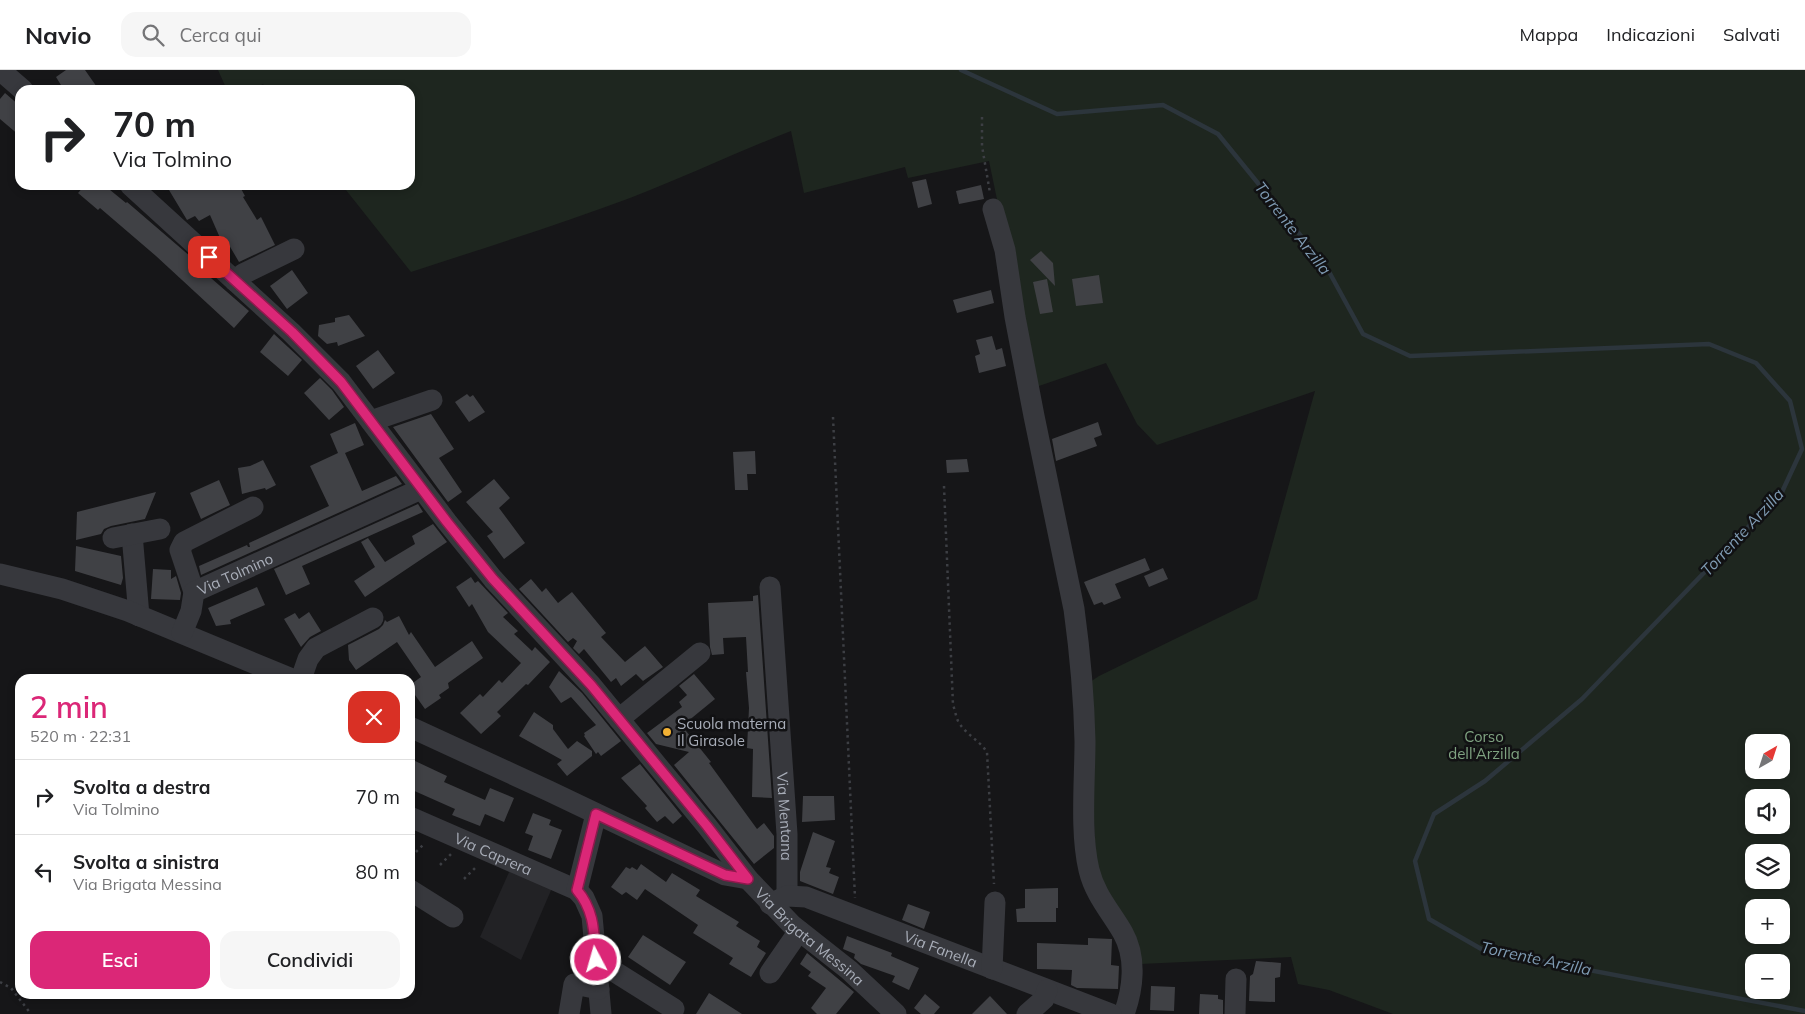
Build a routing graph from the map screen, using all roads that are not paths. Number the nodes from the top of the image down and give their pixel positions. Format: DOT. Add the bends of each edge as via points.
graph roads {
  1 [pos="6,72"];
  2 [pos="18,85"];
  3 [pos="135,190"];
  4 [pos="993,209"];
  5 [pos="294,249"];
  6 [pos="235,281"];
  7 [pos="432,400"];
  8 [pos="370,421"];
  9 [pos="421,489"];
  10 [pos="253,508"];
  11 [pos="160,529"];
  12 [pos="0,574"];
  13 [pos="770,587"];
  14 [pos="194,592"];
  15 [pos="139,616"];
  16 [pos="373,618"];
  17 [pos="182,633"];
  18 [pos="700,653"];
  19 [pos="259,673"];
  20 [pos="303,674"];
  21 [pos="619,719"];
  22 [pos="415,729"];
  23 [pos="596,814"];
  24 [pos="415,819"];
  25 [pos="748,879"];
  26 [pos="577,890"];
  27 [pos="415,893"];
  28 [pos="778,900"];
  29 [pos="995,902"];
  30 [pos="452,917"];
  31 [pos="799,931"];
  32 [pos="596,960"];
  33 [pos="992,969"];
  34 [pos="770,973"];
  35 [pos="1236,979"];
  36 [pos="599,989"];
  37 [pos="1047,990"];
  38 [pos="674,1009"];
  39 [pos="890,1011"];
  40 [pos="569,1014"];
  41 [pos="602,1014"];
  42 [pos="1027,1014"];
  43 [pos="1111,1014"];
  44 [pos="1124,1014"];
  45 [pos="1235,1014"];
  1 -- 2 [label="street"];
  3 -- 6 [label="street, Via Brigata Messina"];
  4 -- 44 [label="street" via="1005,250 1015,317 1079,641 1085,846 1089,870 1095,890 1124,934 1131,954 1132,985"];
  5 -- 6 [label="street"];
  6 -- 8 [label="street, Via Brigata Messina" via="341,382"];
  7 -- 8 [label="street"];
  8 -- 9 [label="street, Via Brigata Messina"];
  9 -- 14 [label="street, Via Tolmino"];
  9 -- 21 [label="street, Via Brigata Messina" via="493,579"];
  10 -- 14 [label="street" via="184,542 180,550"];
  11 -- 15 [label="street" via="122,536"];
  12 -- 15 [label="street" via="62,589"];
  13 -- 28 [label="street, Via Mentana" via="787,834"];
  14 -- 17 [label="street, Via Tolmino"];
  15 -- 17 [label="street"];
  16 -- 20 [label="street" via="316,648"];
  17 -- 19 [label="street"];
  18 -- 21 [label="street"];
  21 -- 25 [label="street, Via Brigata Messina"];
  22 -- 23 [label="street"];
  23 -- 25 [label="street" via="725,875"];
  23 -- 26 [label="street"];
  24 -- 26 [label="street, Via Caprera"];
  25 -- 28 [label="street, Via Brigata Messina"];
  26 -- 32 [label="street" via="592,916"];
  27 -- 30 [label="street"];
  28 -- 31 [label="street, Via Brigata Messina"];
  28 -- 33 [label="street, Via Fanella" via="806,897"];
  29 -- 33 [label="street"];
  31 -- 34 [label="street"];
  31 -- 39 [label="street, Via Brigata Messina" via="849,970"];
  32 -- 36 [label="street"];
  32 -- 38 [label="street"];
  33 -- 37 [label="street, Via Fanella"];
  35 -- 45 [label="street"];
  36 -- 40 [label="street" via="574,984"];
  36 -- 41 [label="street"];
  37 -- 42 [label="street" via="1044,999"];
  37 -- 43 [label="street, Via Fanella"];
}
